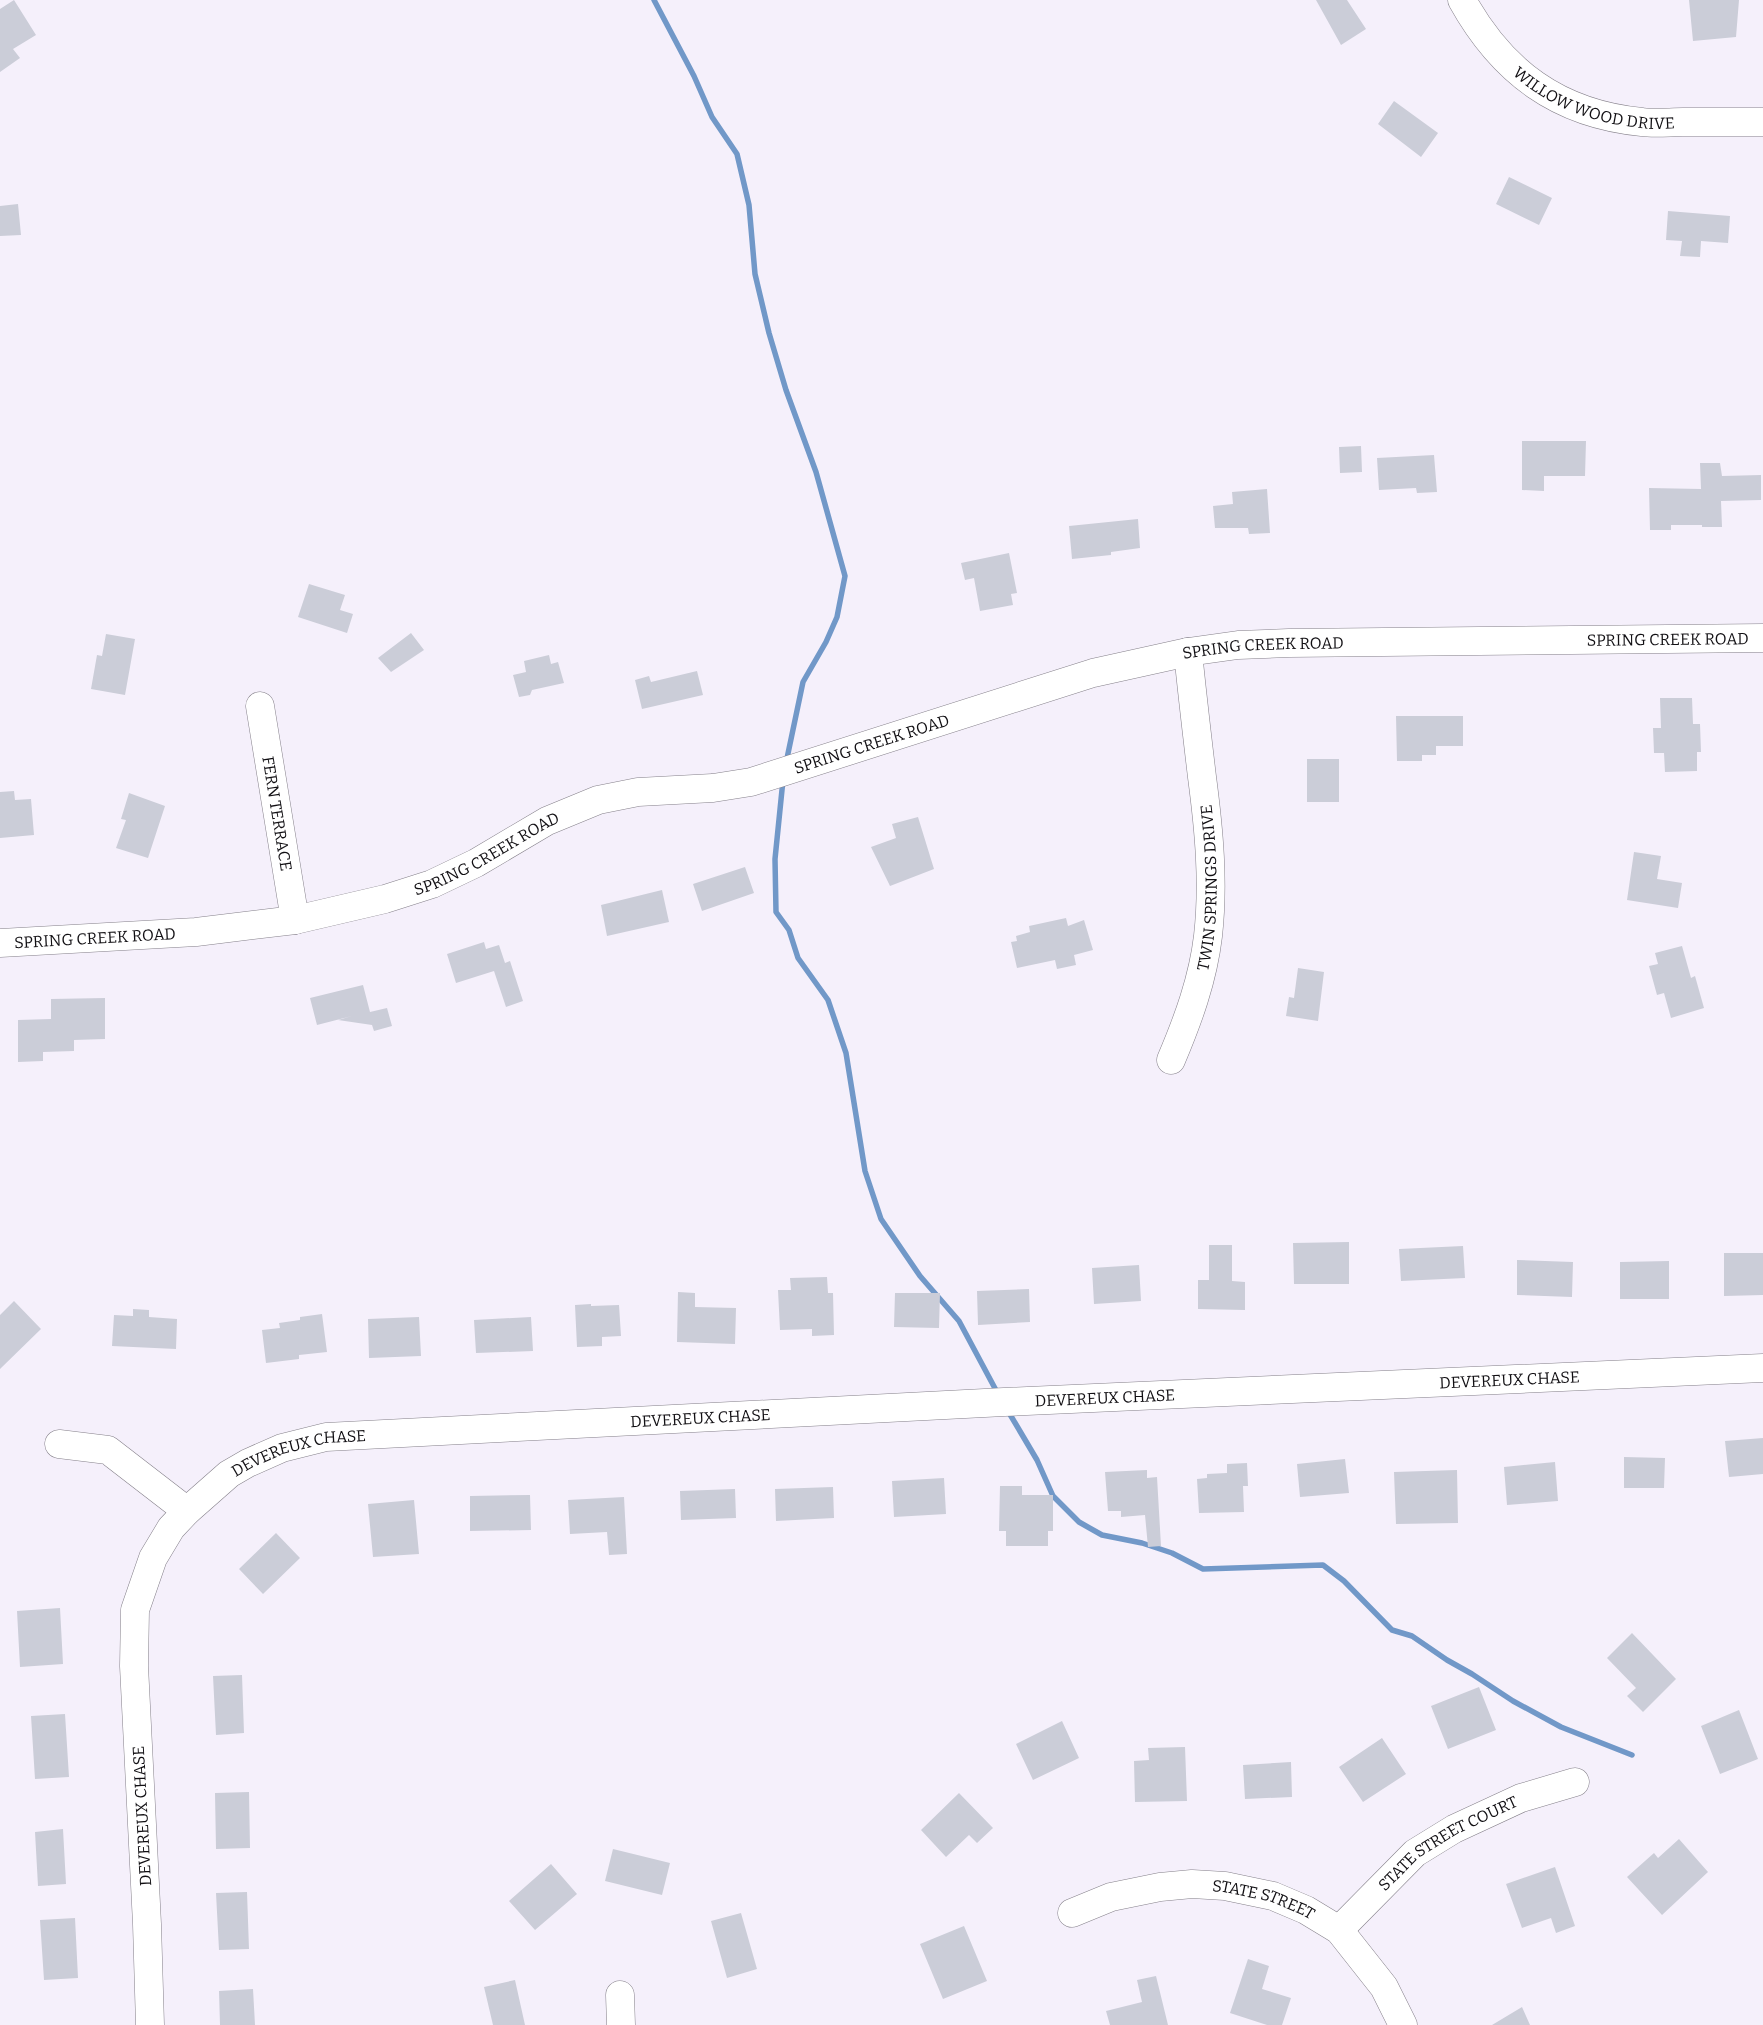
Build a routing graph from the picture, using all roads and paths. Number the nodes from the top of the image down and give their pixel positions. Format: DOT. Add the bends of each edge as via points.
graph roads {
  1 [pos="1462,0"];
  2 [pos="1763,122"];
  3 [pos="1763,638"];
  4 [pos="1188,652"];
  5 [pos="260,706"];
  6 [pos="295,920"];
  7 [pos="0,943"];
  8 [pos="1171,1060"];
  9 [pos="1763,1368"];
  10 [pos="59,1444"];
  11 [pos="186,1511"];
  12 [pos="1575,1782"];
  13 [pos="1072,1913"];
  14 [pos="1338,1930"];
  15 [pos="620,1996"];
  16 [pos="150,2025"];
  17 [pos="621,2025"];
  18 [pos="1403,2025"];
  1 -- 2 [label="street, WILLOW WOOD DRIVE" via="1492,47 1514,69 1560,100 1588,112 1644,122"];
  3 -- 4 [label="street, SPRING CREEK ROAD" via="1289,642"];
  4 -- 6 [label="street, SPRING CREEK ROAD" via="1093,673 751,782 713,788 638,792 598,800 547,821 476,863 432,884 385,899"];
  4 -- 8 [label="street, TWIN SPRINGS DRIVE" via="1210,838 1212,895 1200,980"];
  5 -- 6 [label="street, FERN TERRACE"];
  6 -- 7 [label="street, SPRING CREEK ROAD" via="196,932"];
  9 -- 11 [label="street, DEVEREUX CHASE" via="326,1437 282,1448 248,1463"];
  10 -- 11 [label="street" via="108,1450"];
  11 -- 16 [label="street, DEVEREUX CHASE" via="171,1528 154,1558 135,1610 134,1666"];
  12 -- 14 [label="street, STATE STREET COURT" via="1521,1798 1431,1843 1409,1859"];
  13 -- 14 [label="street, STATE STREET" via="1111,1897 1160,1887 1192,1884 1225,1886 1273,1896 1306,1910"];
  14 -- 18 [label="street, STATE STREET" via="1384,1987"];
  15 -- 17 [label="street"];
}
